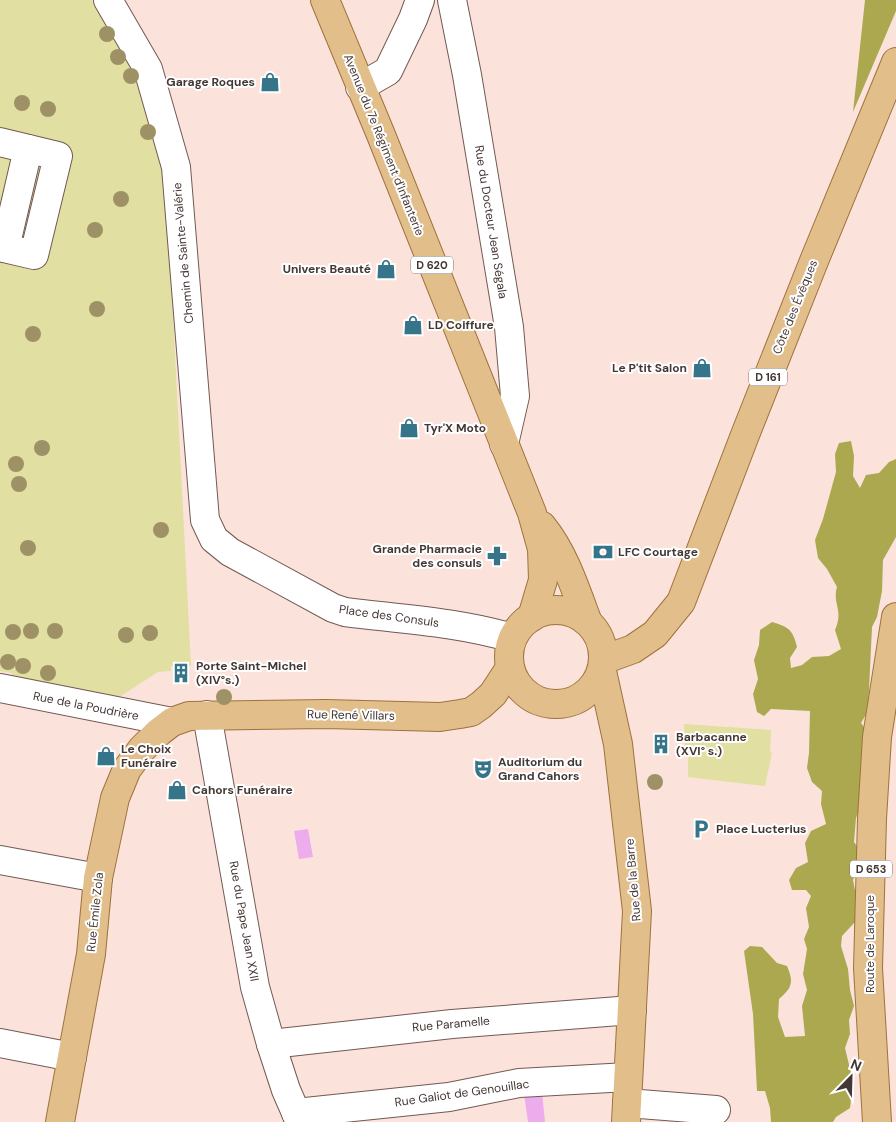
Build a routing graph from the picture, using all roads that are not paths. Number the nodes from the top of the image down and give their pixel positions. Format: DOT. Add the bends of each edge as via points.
graph roads {
  1 [pos="108,0"];
  2 [pos="326,0"];
  3 [pos="417,10"];
  4 [pos="455,11"];
  5 [pos="896,62"];
  6 [pos="360,86"];
  7 [pos="0,142"];
  8 [pos="2,248"];
  9 [pos="504,444"];
  10 [pos="532,513"];
  11 [pos="205,520"];
  12 [pos="532,616"];
  13 [pos="896,617"];
  14 [pos="586,620"];
  15 [pos="512,638"];
  16 [pos="602,665"];
  17 [pos="510,668"];
  18 [pos="0,688"];
  19 [pos="207,715"];
  20 [pos="172,722"];
  21 [pos="0,860"];
  22 [pos="98,878"];
  23 [pos="632,1010"];
  24 [pos="0,1043"];
  25 [pos="271,1044"];
  26 [pos="72,1057"];
  27 [pos="627,1101"];
  28 [pos="716,1110"];
  29 [pos="298,1118"];
  30 [pos="60,1122"];
  31 [pos="877,1122"];
  1 -- 11 [label="street, Chemin de Sainte-Valérie" via="148,69 176,167"];
  2 -- 6 [label="main road, Avenue du 7e Régiment d'Infanterie / D 620"];
  3 -- 4 [label="street"];
  3 -- 6 [label="street" via="388,71"];
  4 -- 9 [label="street, Rue du Docteur Jean Ségala" via="509,327 515,396"];
  5 -- 16 [label="main road, Côte des Évêques / D 161" via="814,261 681,602 656,634"];
  6 -- 9 [label="main road, Avenue du 7e Régiment d'Infanterie / D 620"];
  7 -- 8 [label="street" via="28,149"];
  9 -- 10 [label="main road, Avenue du 7e Régiment d'Infanterie / D 620"];
  10 -- 12 [label="main road, Avenue du 7e Régiment d'Infanterie / D 620" via="542,549 543,580"];
  10 -- 14 [label="main road, Avenue du 7e Régiment d'Infanterie / D 620" via="554,541"];
  11 -- 15 [label="street, Place des Consuls" via="214,539 230,552 334,608 494,632"];
  12 -- 14 [label="main road" via="560,610"];
  12 -- 15 [label="main road"];
  13 -- 31 [label="main road, Route de Laroque / D 653" via="877,738 872,819 868,968"];
  14 -- 16 [label="main road" via="602,645"];
  15 -- 17 [label="main road"];
  16 -- 17 [label="main road" via="595,685 576,700 562,704 534,699 515,680"];
  16 -- 23 [label="main road, Rue de la Barre" via="618,744 636,891"];
  17 -- 19 [label="main road, Rue René Villars" via="493,694 471,712 460,714 440,717"];
  18 -- 20 [label="street, Rue de la Poudrière"];
  19 -- 20 [label="main road, Rue René Villars" via="189,716"];
  19 -- 25 [label="street, Rue du Pape Jean XXII" via="255,987"];
  20 -- 22 [label="main road, Rue Émile Zola" via="142,749 127,769 115,798"];
  21 -- 22 [label="street"];
  22 -- 26 [label="main road, Rue Émile Zola" via="91,954"];
  23 -- 25 [label="street, Rue Paramelle" via="452,1024"];
  23 -- 27 [label="main road, Rue de la Barre"];
  24 -- 26 [label="street"];
  25 -- 29 [label="street, Rue du Pape Jean XXII"];
  26 -- 30 [label="main road, Rue Émile Zola"];
  27 -- 28 [label="street, Rue Galiot de Genouillac"];
  27 -- 29 [label="street, Rue Galiot de Genouillac" via="519,1084"];
}
